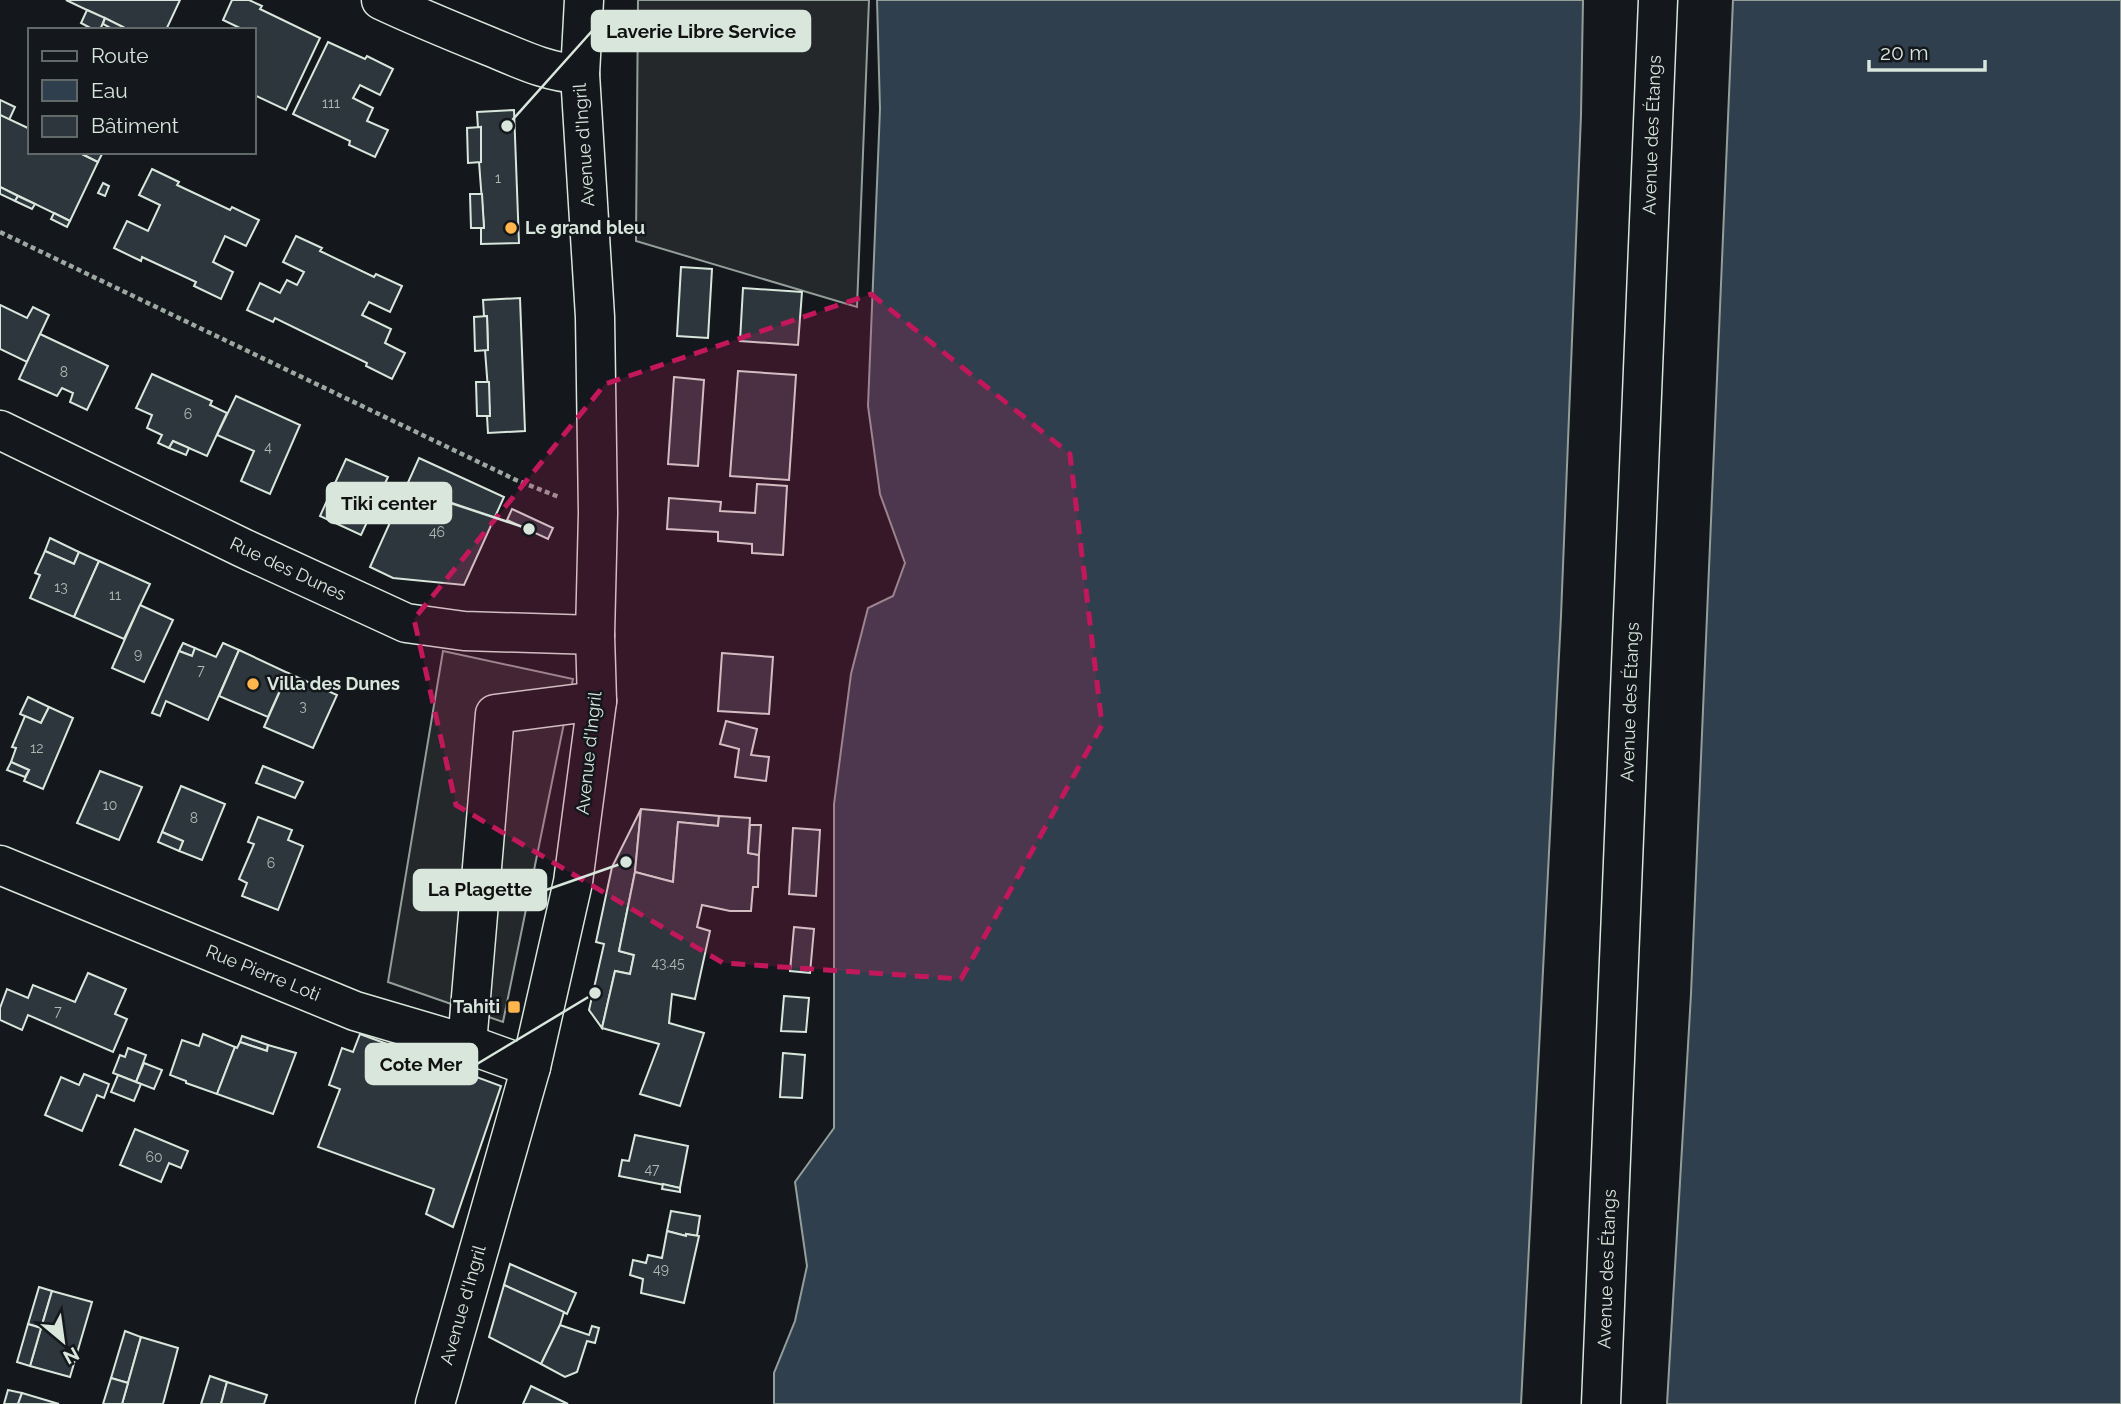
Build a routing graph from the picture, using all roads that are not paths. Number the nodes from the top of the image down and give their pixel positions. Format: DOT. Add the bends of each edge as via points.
graph roads {
  1 [pos="380,0"];
  2 [pos="584,0"];
  3 [pos="1658,0"];
  4 [pos="580,74"];
  5 [pos="0,430"];
  6 [pos="595,635"];
  7 [pos="597,701"];
  8 [pos="0,865"];
  9 [pos="467,1044"];
  10 [pos="531,1066"];
  11 [pos="435,1404"];
  12 [pos="1601,1404"];
  1 -- 4 [label="street" via="538,66"];
  2 -- 4 [label="street, Avenue d'Ingril"];
  3 -- 12 [label="street, Avenue des Étangs"];
  4 -- 6 [label="street, Avenue d'Ingril" via="595,317"];
  5 -- 6 [label="street, Rue des Dunes" via="406,623 464,631"];
  6 -- 7 [label="street, Avenue d'Ingril"];
  7 -- 9 [label="street" via="495,714"];
  7 -- 10 [label="street, Avenue d'Ingril" via="573,882"];
  8 -- 9 [label="street, Rue Pierre Loti" via="355,1011"];
  9 -- 10 [label="street, Rue Pierre Loti"];
  10 -- 11 [label="street, Avenue d'Ingril"];
}
